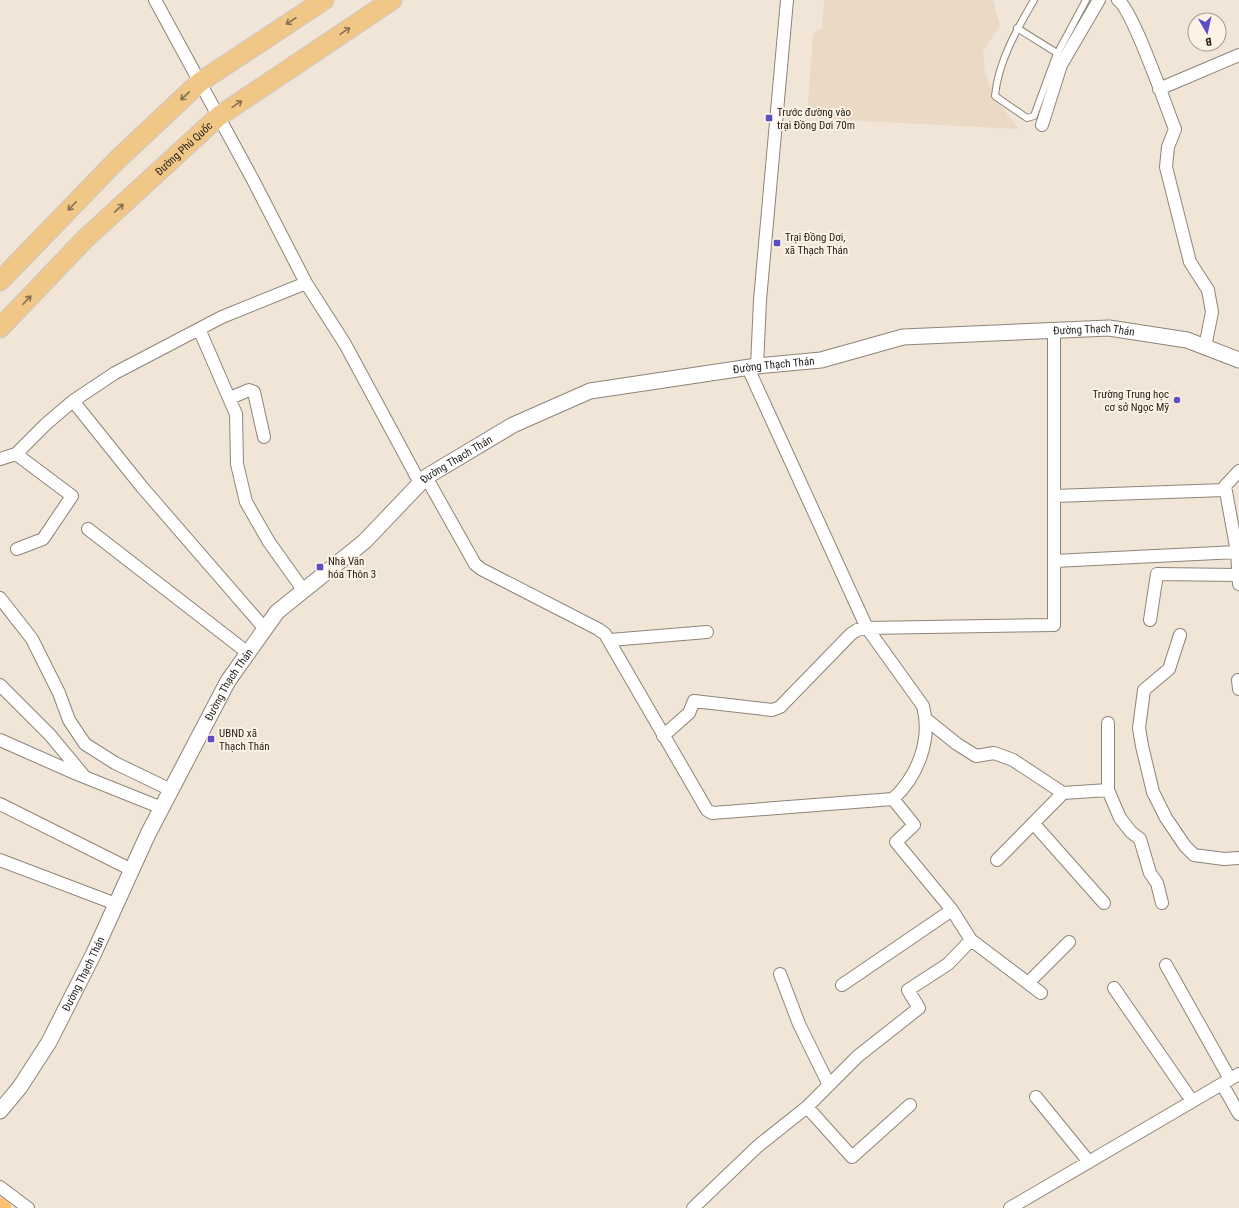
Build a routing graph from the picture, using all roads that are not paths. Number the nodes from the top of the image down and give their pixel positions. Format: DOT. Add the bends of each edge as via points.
graph roads {
  1 [pos="155,0"];
  2 [pos="324,0"];
  3 [pos="392,0"];
  4 [pos="787,0"];
  5 [pos="1034,0"];
  6 [pos="1086,0"];
  7 [pos="1099,0"];
  8 [pos="1118,0"];
  9 [pos="1017,28"];
  10 [pos="1058,52"];
  11 [pos="1239,55"];
  12 [pos="200,82"];
  13 [pos="1159,89"];
  14 [pos="218,116"];
  15 [pos="1042,125"];
  16 [pos="0,281"];
  17 [pos="306,283"];
  18 [pos="0,328"];
  19 [pos="199,329"];
  20 [pos="1054,330"];
  21 [pos="1205,347"];
  22 [pos="1239,360"];
  23 [pos="753,367"];
  24 [pos="230,398"];
  25 [pos="73,401"];
  26 [pos="264,437"];
  27 [pos="16,454"];
  28 [pos="0,459"];
  29 [pos="1239,471"];
  30 [pos="424,480"];
  31 [pos="1231,487"];
  32 [pos="1054,496"];
  33 [pos="88,529"];
  34 [pos="17,549"];
  35 [pos="1237,552"];
  36 [pos="1054,561"];
  37 [pos="1238,580"];
  38 [pos="304,591"];
  39 [pos="0,598"];
  40 [pos="1150,620"];
  41 [pos="868,628"];
  42 [pos="265,629"];
  43 [pos="707,632"];
  44 [pos="1180,635"];
  45 [pos="610,640"];
  46 [pos="248,653"];
  47 [pos="0,685"];
  48 [pos="926,720"];
  49 [pos="1108,723"];
  50 [pos="664,736"];
  51 [pos="0,740"];
  52 [pos="86,778"];
  53 [pos="171,790"];
  54 [pos="1108,790"];
  55 [pos="1063,793"];
  56 [pos="893,799"];
  57 [pos="0,804"];
  58 [pos="162,808"];
  59 [pos="1034,824"];
  60 [pos="1239,858"];
  61 [pos="0,860"];
  62 [pos="997,860"];
  63 [pos="132,870"];
  64 [pos="1104,903"];
  65 [pos="1162,903"];
  66 [pos="116,904"];
  67 [pos="952,910"];
  68 [pos="971,940"];
  69 [pos="1070,942"];
  70 [pos="1166,965"];
  71 [pos="780,974"];
  72 [pos="1028,983"];
  73 [pos="842,985"];
  74 [pos="1114,988"];
  75 [pos="1041,993"];
  76 [pos="1230,1079"];
  77 [pos="828,1085"];
  78 [pos="1036,1097"];
  79 [pos="1192,1101"];
  80 [pos="910,1105"];
  81 [pos="807,1108"];
  82 [pos="0,1111"];
  83 [pos="1239,1114"];
  84 [pos="1089,1162"];
  85 [pos="0,1187"];
  86 [pos="28,1208"];
  87 [pos="693,1208"];
  88 [pos="1010,1208"];
  1 -- 12 [label="street"];
  2 -- 12 [label="main road, one-way"];
  14 -- 3 [label="main road, Đường Phủ Quốc, one-way"];
  4 -- 23 [label="street"];
  5 -- 9 [label="lane"];
  6 -- 10 [label="lane"];
  7 -- 15 [label="street" via="1061,65"];
  8 -- 13 [label="street" via="1123,3 1133,21"];
  9 -- 10 [label="lane"];
  9 -- 10 [label="lane" via="996,82 995,96 1027,118 1034,116"];
  11 -- 13 [label="street"];
  12 -- 14 [label="street"];
  12 -- 16 [label="main road, one-way" via="117,160"];
  13 -- 21 [label="street" via="1175,130 1168,147 1166,168 1190,262 1208,290 1212,312"];
  14 -- 17 [label="street"];
  18 -- 14 [label="main road, Đường Phủ Quốc, one-way" via="85,239"];
  17 -- 19 [label="street"];
  17 -- 30 [label="street" via="345,344"];
  19 -- 24 [label="street"];
  19 -- 25 [label="street" via="115,373"];
  20 -- 21 [label="street, Đường Thạch Thán" via="1109,328 1187,340"];
  20 -- 23 [label="street, Đường Thạch Thán" via="903,337 821,360"];
  20 -- 32 [label="street"];
  21 -- 22 [label="street, Đường Thạch Thán"];
  23 -- 30 [label="street, Đường Thạch Thán" via="590,391 513,425"];
  23 -- 41 [label="street"];
  24 -- 26 [label="street" via="249,390 254,392"];
  24 -- 38 [label="street" via="236,414 236,464 246,502 269,542"];
  25 -- 27 [label="street"];
  25 -- 42 [label="street" via="142,487"];
  27 -- 28 [label="street"];
  27 -- 34 [label="street" via="72,496 43,540"];
  29 -- 31 [label="street"];
  30 -- 38 [label="street, Đường Thạch Thán" via="365,541"];
  30 -- 45 [label="street" via="475,564 598,629"];
  31 -- 32 [label="street"];
  31 -- 35 [label="street"];
  32 -- 36 [label="street"];
  33 -- 46 [label="street"];
  35 -- 36 [label="street"];
  35 -- 37 [label="street"];
  36 -- 41 [label="street" via="1054,625"];
  37 -- 40 [label="street" via="1157,574"];
  38 -- 42 [label="street, Đường Thạch Thán" via="277,612"];
  39 -- 53 [label="street" via="32,639 60,693 69,720 85,744 114,763"];
  41 -- 48 [label="street" via="923,706"];
  41 -- 50 [label="street" via="851,634 780,707 772,710 694,701 689,713"];
  42 -- 46 [label="street, Đường Thạch Thán"];
  43 -- 45 [label="street"];
  44 -- 60 [label="street" via="1169,669 1144,690 1139,728 1153,792 1166,818 1194,855"];
  45 -- 50 [label="street"];
  46 -- 53 [label="street, Đường Thạch Thán" via="228,681"];
  47 -- 52 [label="street" via="50,735"];
  48 -- 55 [label="street" via="976,756 994,753 1013,760"];
  48 -- 56 [label="street" via="924,746 916,768 904,789"];
  49 -- 54 [label="street"];
  50 -- 56 [label="street" via="712,813"];
  51 -- 52 [label="street"];
  52 -- 58 [label="street"];
  53 -- 58 [label="street, Đường Thạch Thán"];
  54 -- 55 [label="street"];
  54 -- 65 [label="street" via="1120,818 1140,839"];
  55 -- 59 [label="street"];
  56 -- 67 [label="street" via="914,825 896,842"];
  57 -- 63 [label="street"];
  58 -- 63 [label="street, Đường Thạch Thán"];
  59 -- 62 [label="street"];
  59 -- 64 [label="street"];
  61 -- 66 [label="street"];
  63 -- 66 [label="street, Đường Thạch Thán"];
  66 -- 82 [label="street, Đường Thạch Thán" via="93,956 49,1042 20,1087"];
  67 -- 68 [label="street"];
  67 -- 73 [label="street"];
  68 -- 72 [label="street"];
  68 -- 77 [label="street" via="948,964 908,990 919,1008 858,1056"];
  69 -- 72 [label="street"];
  70 -- 76 [label="street"];
  71 -- 77 [label="street" via="799,1024"];
  72 -- 75 [label="street"];
  74 -- 79 [label="street"];
  76 -- 79 [label="street"];
  76 -- 83 [label="street"];
  77 -- 81 [label="street"];
  78 -- 84 [label="street"];
  79 -- 84 [label="street"];
  80 -- 81 [label="street" via="852,1157"];
  81 -- 87 [label="street" via="758,1146"];
  84 -- 88 [label="street"];
  85 -- 86 [label="street"];
}
